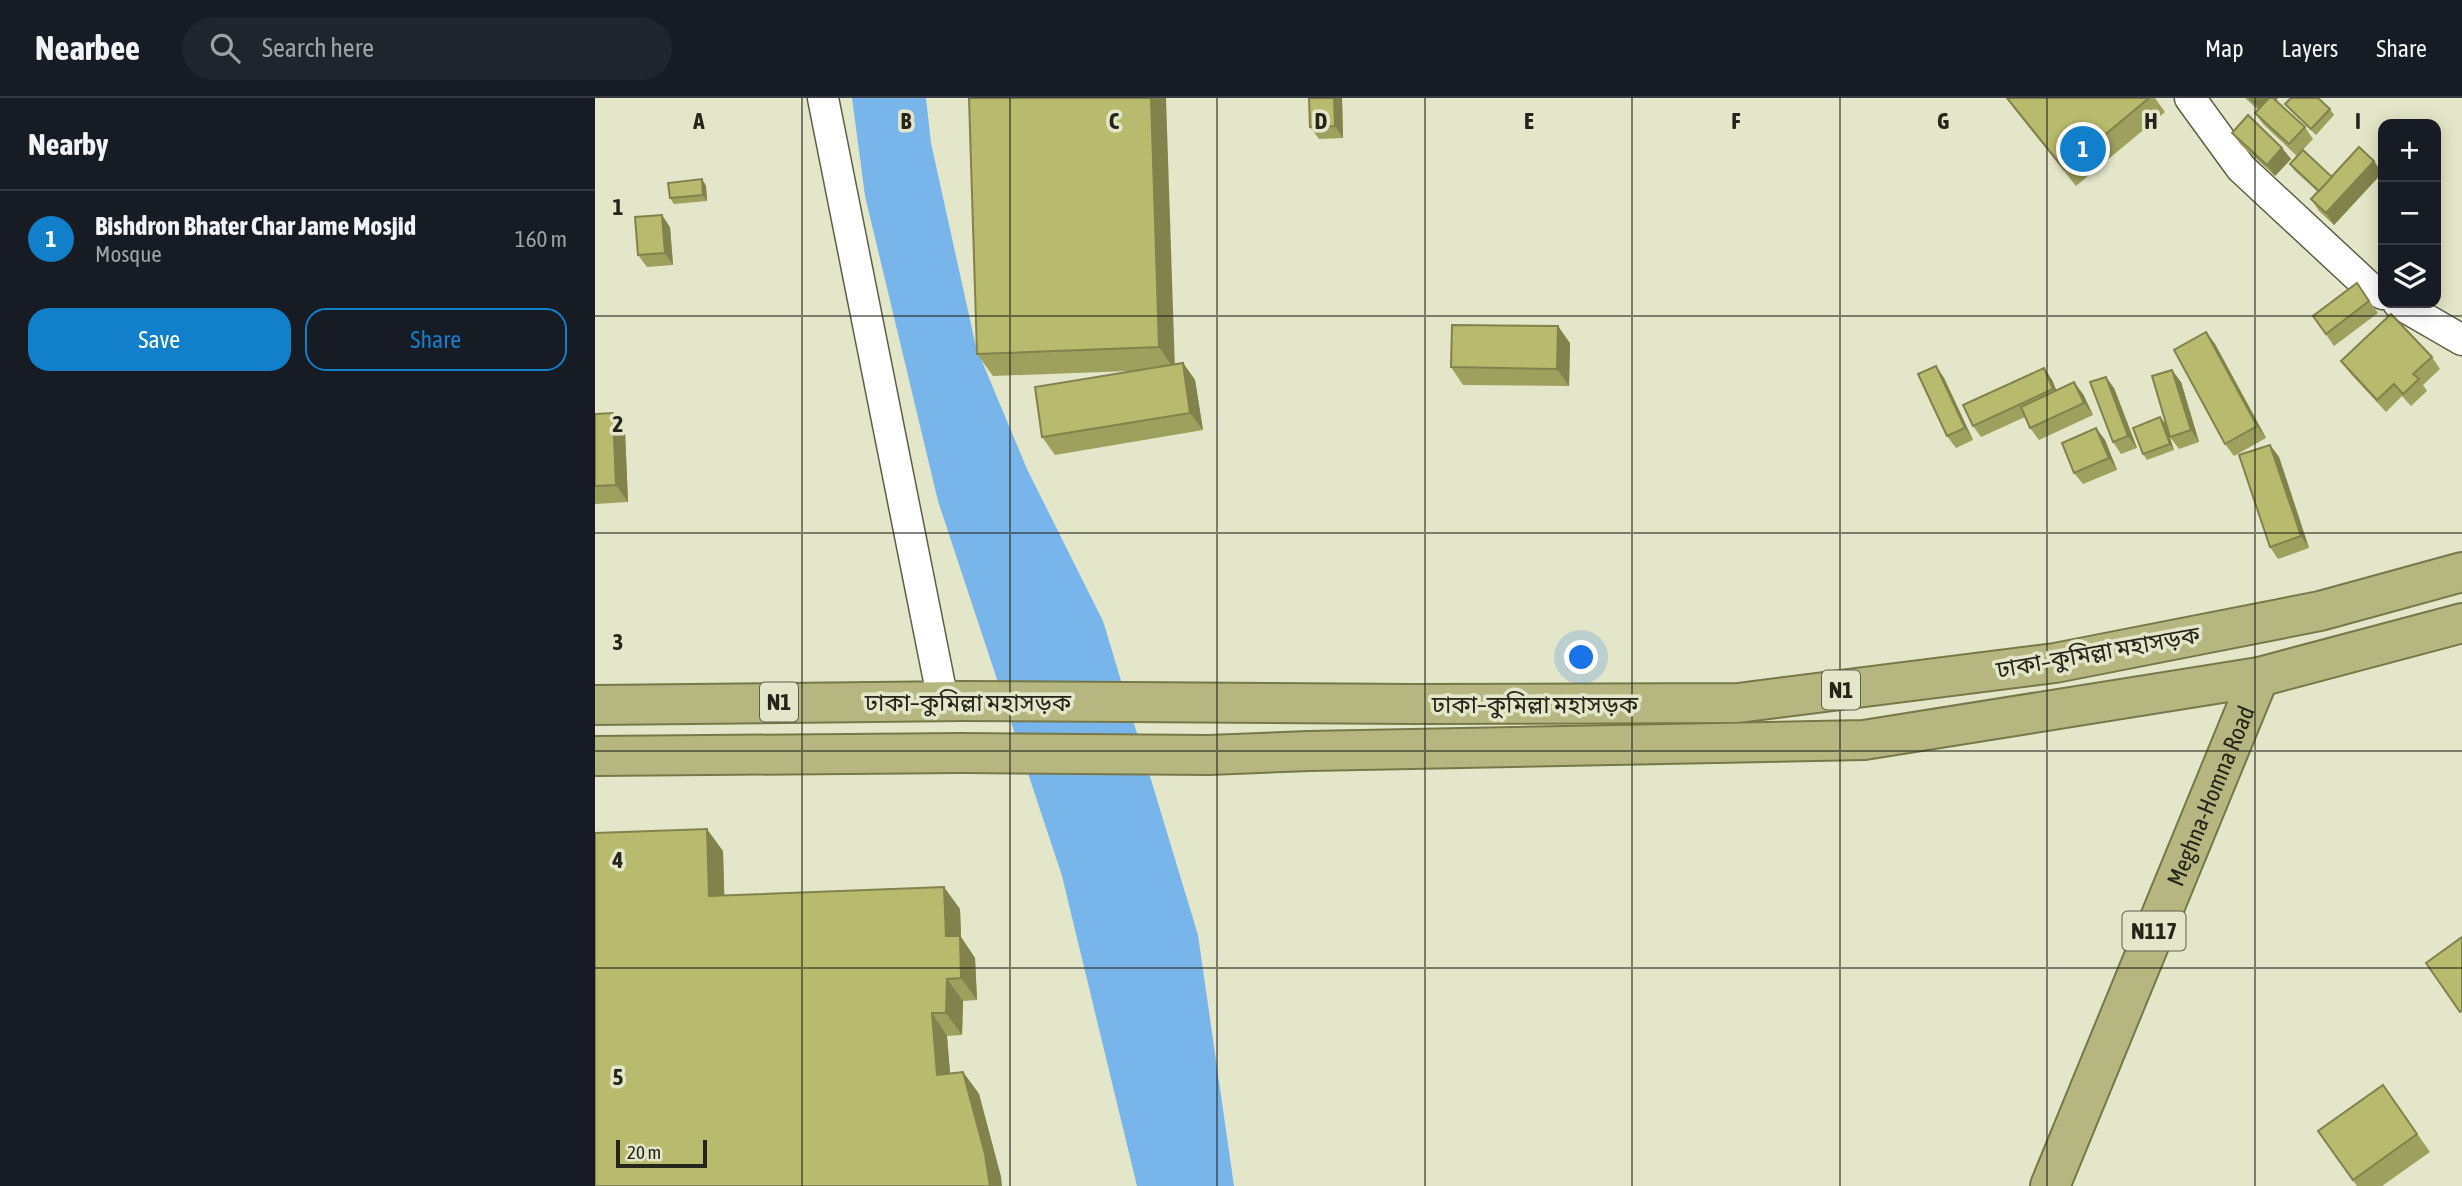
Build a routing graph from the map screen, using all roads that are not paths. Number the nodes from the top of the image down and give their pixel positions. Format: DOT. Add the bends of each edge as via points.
graph roads {
  1 [pos="823,98"];
  2 [pos="2190,98"];
  3 [pos="2378,292"];
  4 [pos="2407,308"];
  5 [pos="2462,340"];
  6 [pos="2462,572"];
  7 [pos="2462,623"];
  8 [pos="2259,677"];
  9 [pos="953,701"];
  10 [pos="595,705"];
  11 [pos="595,756"];
  12 [pos="2050,1186"];
  1 -- 9 [label="street"];
  2 -- 3 [label="street" via="2241,168"];
  4 -- 5 [label="street"];
  6 -- 9 [label="highway, ঢাকা–কুমিল্লা মহাসড়ক / N1" via="2320,611 2055,663 1738,703"];
  7 -- 8 [label="highway, ঢাকা–কুমিল্লা মহাসড়ক / N1"];
  8 -- 11 [label="highway, ঢাকা–কুমিল্লা মহাসড়ক / N1" via="1864,740 1209,755"];
  8 -- 12 [label="highway, Meghna-Homna Road / N117"];
  9 -- 10 [label="highway, ঢাকা–কুমিল্লা মহাসড়ক / N1"];
}
